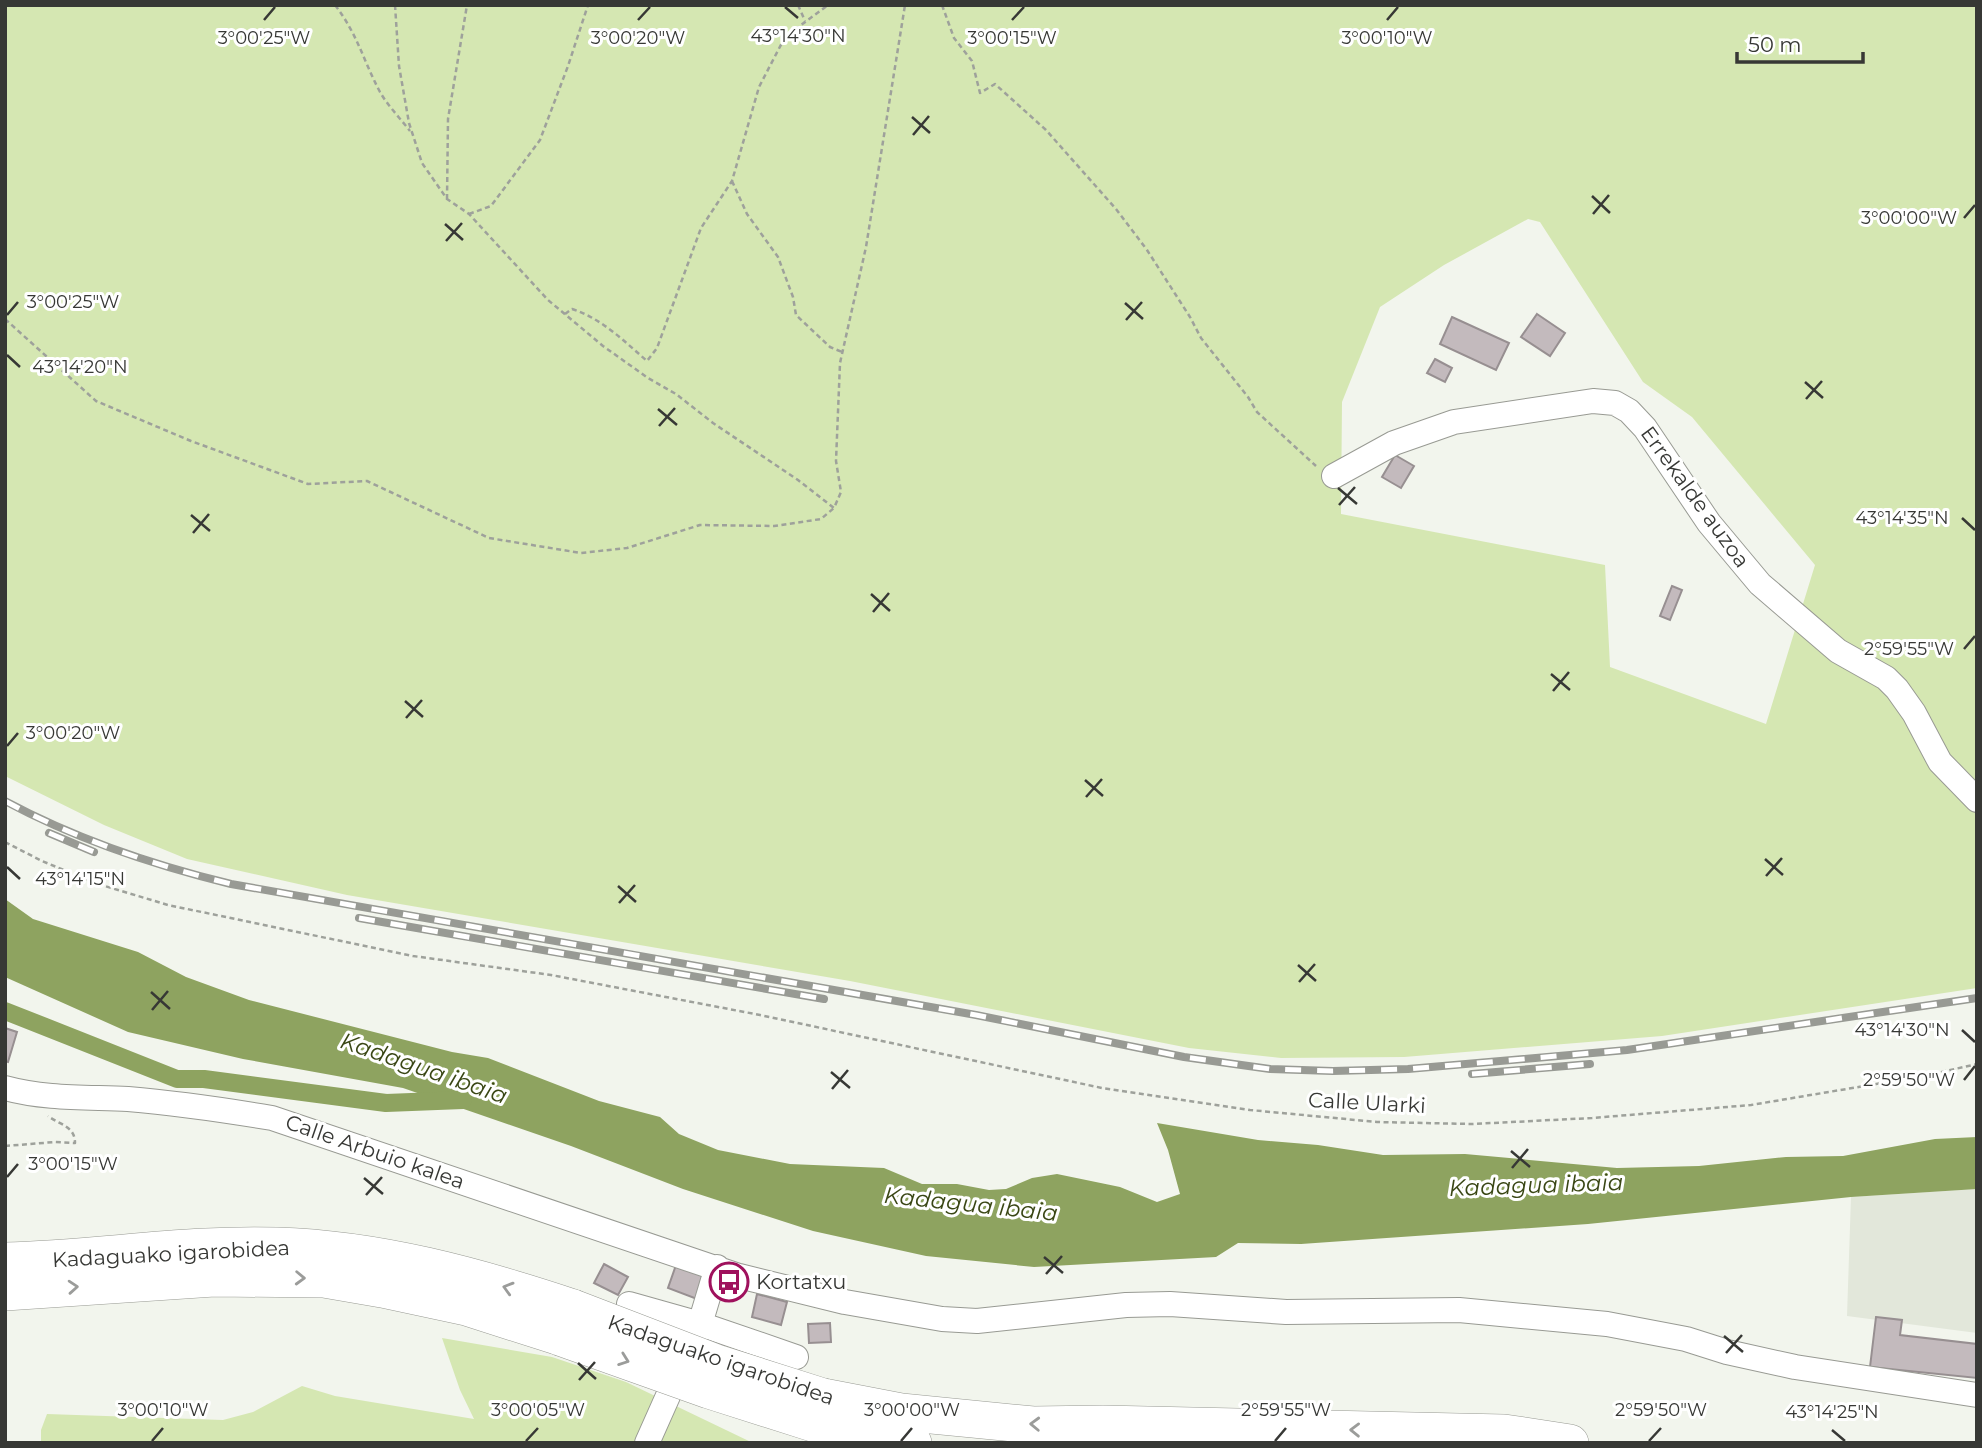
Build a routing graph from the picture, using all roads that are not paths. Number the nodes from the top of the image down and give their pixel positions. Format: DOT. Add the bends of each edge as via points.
graph roads {
  1 [pos="1334,477"];
  2 [pos="1977,800"];
  3 [pos="13,1090"];
  4 [pos="5,1261"];
  5 [pos="717,1267"];
  6 [pos="5,1292"];
  7 [pos="629,1304"];
  8 [pos="566,1323"];
  9 [pos="700,1324"];
  10 [pos="796,1357"];
  11 [pos="1977,1395"];
  12 [pos="819,1411"];
  13 [pos="647,1443"];
  14 [pos="913,1443"];
  15 [pos="1570,1443"];
  1 -- 2 [label="street, Errekalde auzoa" via="1394,443 1454,422 1593,401 1615,402 1645,428 1709,523 1760,584 1838,651 1897,688 1940,762"];
  3 -- 5 [label="street, Calle Arbuio kalea" via="272,1118"];
  8 -- 4 [label="highway, Kadaguako igarobidea, one-way" via="474,1278 342,1250 216,1247"];
  5 -- 9 [label="street"];
  5 -- 11 [label="street, Calle Arbuio kalea" via="808,1293 942,1319 976,1321 1170,1304 1286,1312 1459,1310 1607,1325 1852,1377"];
  6 -- 8 [label="highway, Kadaguako igarobidea, one-way" via="214,1278 324,1279"];
  7 -- 9 [label="street"];
  8 -- 12 [label="highway, Kadaguako igarobidea, bridge" via="709,1390"];
  9 -- 10 [label="street"];
  9 -- 13 [label="street"];
  12 -- 14 [label="highway, Kadaguako igarobidea" via="860,1436"];
  15 -- 12 [label="highway, Kadaguako igarobidea, one-way" via="1504,1433 1032,1425 901,1412"];
}
